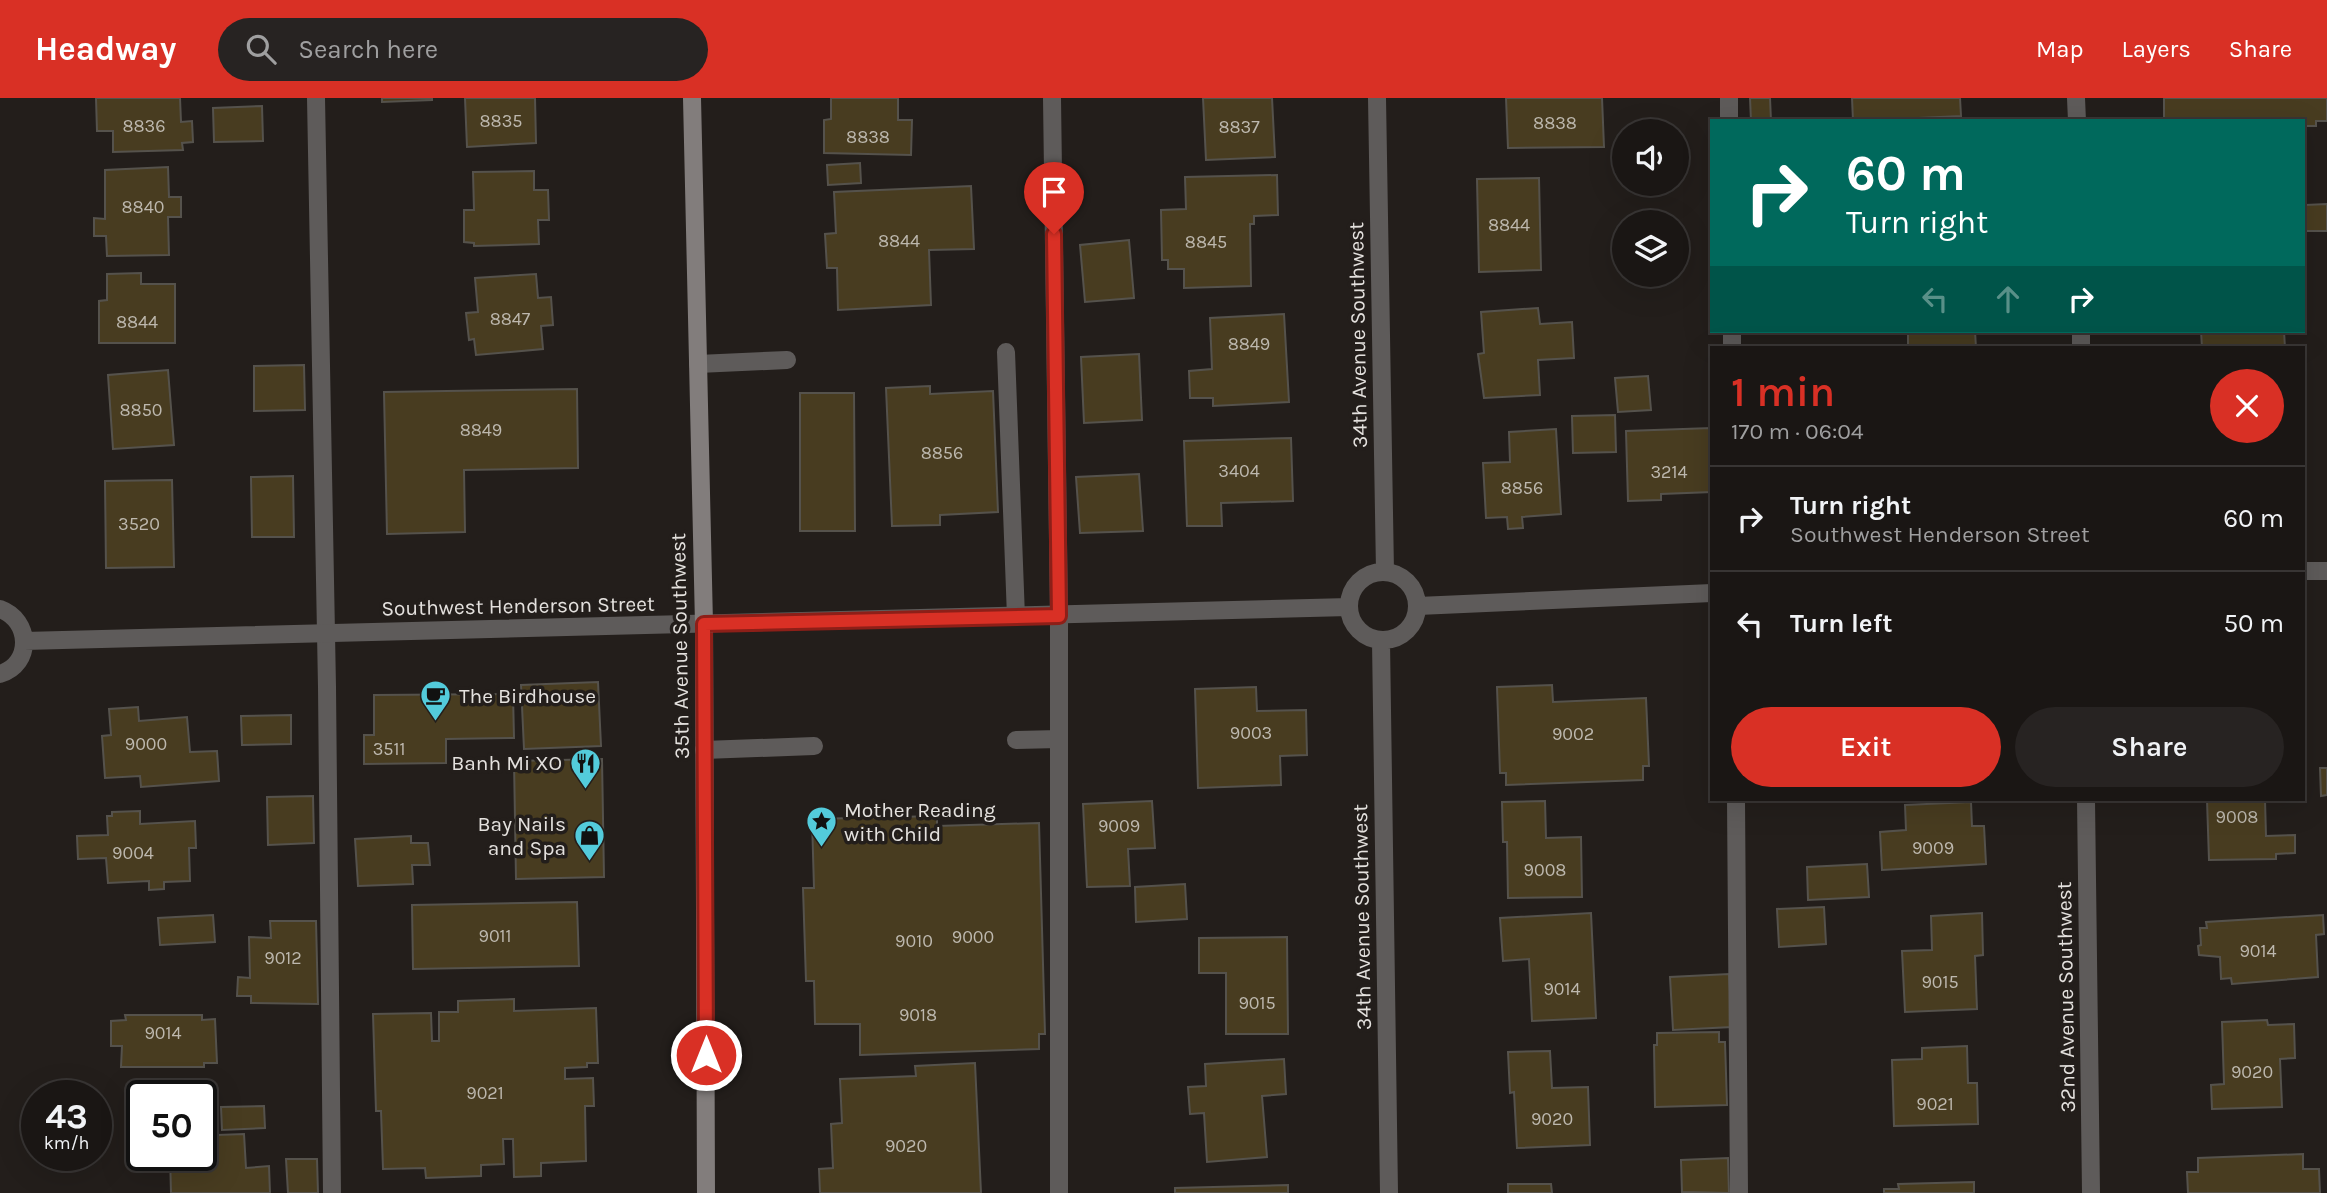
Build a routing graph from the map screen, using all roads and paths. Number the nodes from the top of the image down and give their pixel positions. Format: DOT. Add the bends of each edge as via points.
graph roads {
  1 [pos="316,98"];
  2 [pos="692,98"];
  3 [pos="1052,98"];
  4 [pos="1377,98"];
  5 [pos="1729,98"];
  6 [pos="2076,98"];
  7 [pos="1729,119"];
  8 [pos="2077,119"];
  9 [pos="1006,352"];
  10 [pos="787,360"];
  11 [pos="698,364"];
  12 [pos="2305,571"];
  13 [pos="2327,571"];
  14 [pos="1385,572"];
  15 [pos="1710,593"];
  16 [pos="1418,606"];
  17 [pos="1349,607"];
  18 [pos="0,609"];
  19 [pos="1059,616"];
  20 [pos="1016,617"];
  21 [pos="704,624"];
  22 [pos="326,633"];
  23 [pos="24,641"];
  24 [pos="1381,641"];
  25 [pos="0,674"];
  26 [pos="1059,739"];
  27 [pos="1016,740"];
  28 [pos="814,746"];
  29 [pos="704,750"];
  30 [pos="1736,801"];
  31 [pos="2086,801"];
  32 [pos="332,1193"];
  33 [pos="706,1193"];
  34 [pos="1059,1193"];
  35 [pos="1389,1193"];
  36 [pos="1739,1193"];
  37 [pos="2091,1193"];
  1 -- 22 [label="street"];
  2 -- 11 [label="main road, 35th Avenue Southwest"];
  3 -- 19 [label="street"];
  4 -- 14 [label="street, 34th Avenue Southwest"];
  5 -- 7 [label="street"];
  6 -- 8 [label="street"];
  9 -- 20 [label="street"];
  10 -- 11 [label="street"];
  11 -- 21 [label="main road, 35th Avenue Southwest"];
  12 -- 13 [label="street"];
  14 -- 16 [label="street" via="1406,580"];
  14 -- 17 [label="street" via="1363,578 1350,596"];
  15 -- 16 [label="street"];
  16 -- 24 [label="street" via="1408,631"];
  17 -- 19 [label="street, Southwest Henderson Street"];
  17 -- 24 [label="street" via="1356,628"];
  18 -- 23 [label="street" via="21,625"];
  19 -- 20 [label="street, Southwest Henderson Street"];
  19 -- 26 [label="street"];
  20 -- 21 [label="street, Southwest Henderson Street"];
  21 -- 22 [label="street, Southwest Henderson Street"];
  21 -- 29 [label="main road, 35th Avenue Southwest"];
  22 -- 23 [label="street, Southwest Henderson Street"];
  22 -- 32 [label="street"];
  23 -- 25 [label="street" via="22,657"];
  24 -- 35 [label="street, 34th Avenue Southwest"];
  26 -- 27 [label="street"];
  26 -- 34 [label="street"];
  28 -- 29 [label="street"];
  29 -- 33 [label="main road, 35th Avenue Southwest"];
  30 -- 36 [label="street"];
  31 -- 37 [label="street, 32nd Avenue Southwest"];
}
